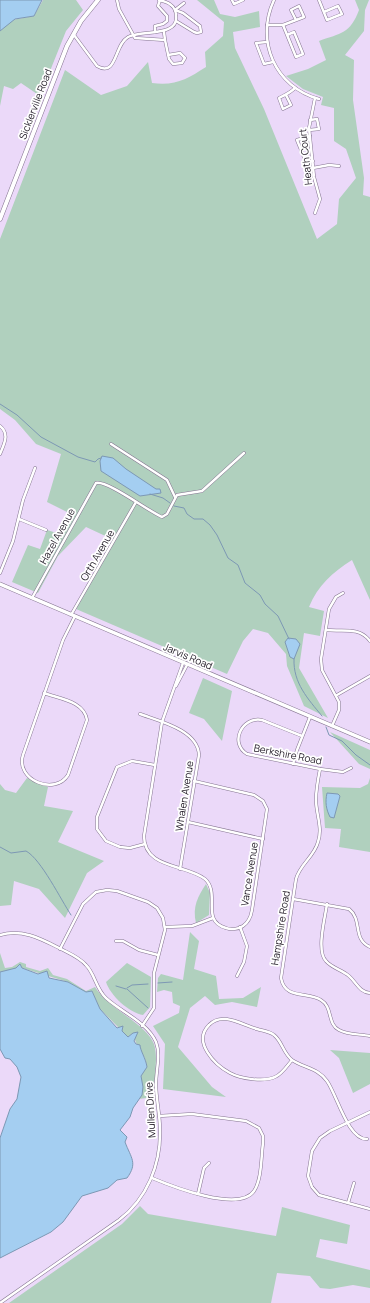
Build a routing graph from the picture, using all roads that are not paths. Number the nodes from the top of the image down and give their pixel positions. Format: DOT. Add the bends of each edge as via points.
graph roads {
  1 [pos="98,0"];
  2 [pos="117,0"];
  3 [pos="160,0"];
  4 [pos="232,0"];
  5 [pos="243,0"];
  6 [pos="274,0"];
  7 [pos="319,0"];
  8 [pos="184,3"];
  9 [pos="174,10"];
  10 [pos="324,12"];
  11 [pos="296,20"];
  12 [pos="176,21"];
  13 [pos="267,25"];
  14 [pos="283,25"];
  15 [pos="155,32"];
  16 [pos="164,32"];
  17 [pos="74,34"];
  18 [pos="134,34"];
  19 [pos="287,35"];
  20 [pos="165,40"];
  21 [pos="267,42"];
  22 [pos="168,55"];
  23 [pos="273,62"];
  24 [pos="295,88"];
  25 [pos="286,95"];
  26 [pos="315,98"];
  27 [pos="319,99"];
  28 [pos="310,120"];
  29 [pos="310,130"];
  30 [pos="310,136"];
  31 [pos="312,161"];
  32 [pos="339,166"];
  33 [pos="313,168"];
  34 [pos="315,213"];
  35 [pos="0,219"];
  36 [pos="0,426"];
  37 [pos="111,444"];
  38 [pos="244,453"];
  39 [pos="0,454"];
  40 [pos="35,468"];
  41 [pos="175,497"];
  42 [pos="136,502"];
  43 [pos="19,519"];
  44 [pos="46,530"];
  45 [pos="0,573"];
  46 [pos="0,584"];
  47 [pos="343,593"];
  48 [pos="32,598"];
  49 [pos="73,616"];
  50 [pos="326,630"];
  51 [pos="370,641"];
  52 [pos="183,663"];
  53 [pos="188,665"];
  54 [pos="370,676"];
  55 [pos="176,686"];
  56 [pos="44,693"];
  57 [pos="337,695"];
  58 [pos="140,714"];
  59 [pos="310,717"];
  60 [pos="162,722"];
  61 [pos="332,726"];
  62 [pos="302,736"];
  63 [pos="370,742"];
  64 [pos="293,764"];
  65 [pos="155,765"];
  66 [pos="350,768"];
  67 [pos="320,769"];
  68 [pos="194,781"];
  69 [pos="188,822"];
  70 [pos="262,839"];
  71 [pos="145,844"];
  72 [pos="180,869"];
  73 [pos="293,899"];
  74 [pos="327,904"];
  75 [pos="213,918"];
  76 [pos="166,927"];
  77 [pos="240,928"];
  78 [pos="0,935"];
  79 [pos="116,941"];
  80 [pos="370,947"];
  81 [pos="60,949"];
  82 [pos="158,955"];
  83 [pos="237,976"];
  84 [pos="370,994"];
  85 [pos="142,1026"];
  86 [pos="370,1036"];
  87 [pos="292,1060"];
  88 [pos="370,1112"];
  89 [pos="159,1116"];
  90 [pos="348,1122"];
  91 [pos="367,1139"];
  92 [pos="210,1163"];
  93 [pos="152,1178"];
  94 [pos="354,1183"];
  95 [pos="198,1194"];
  96 [pos="348,1203"];
  97 [pos="370,1210"];
  98 [pos="0,1303"];
  1 -- 17 [label="main road, Sicklerville Road"];
  2 -- 18 [label="street" via="119,9"];
  3 -- 9 [label="street" via="171,5"];
  3 -- 15 [label="street" via="158,6 167,16 167,21 155,26"];
  4 -- 5 [label="street" via="234,4"];
  6 -- 13 [label="street"];
  7 -- 10 [label="street"];
  8 -- 9 [label="street"];
  9 -- 12 [label="street"];
  9 -- 12 [label="street" via="183,13 200,26 201,32 194,32"];
  10 -- 10 [label="street" via="327,20 342,14 338,6"];
  11 -- 11 [label="street" via="304,17 299,6 291,10"];
  11 -- 14 [label="street"];
  12 -- 16 [label="street"];
  13 -- 14 [label="street"];
  13 -- 21 [label="street"];
  14 -- 19 [label="street"];
  15 -- 16 [label="street"];
  15 -- 18 [label="street"];
  16 -- 20 [label="street"];
  17 -- 18 [label="street" via="97,66 104,69 114,63 118,47"];
  17 -- 35 [label="main road, Sicklerville Road" via="50,86"];
  18 -- 20 [label="street" via="137,40"];
  19 -- 19 [label="street" via="296,57 303,54 294,32"];
  20 -- 22 [label="street"];
  21 -- 23 [label="street"];
  21 -- 23 [label="street" via="256,43 264,64"];
  22 -- 22 [label="street" via="180,53 185,58 182,63 173,64"];
  23 -- 24 [label="street"];
  24 -- 25 [label="street"];
  24 -- 26 [label="street"];
  25 -- 25 [label="street" via="278,98 283,109 291,105"];
  26 -- 27 [label="street"];
  26 -- 28 [label="street, Heath Court"];
  28 -- 29 [label="street, Heath Court"];
  28 -- 29 [label="street" via="317,119 319,130"];
  29 -- 30 [label="street, Heath Court"];
  30 -- 31 [label="street, Heath Court"];
  30 -- 31 [label="street" via="296,140 306,162"];
  31 -- 33 [label="street, Heath Court"];
  32 -- 33 [label="street"];
  33 -- 34 [label="street, Heath Court" via="320,199"];
  36 -- 39 [label="street" via="6,436"];
  37 -- 41 [label="street" via="169,482"];
  38 -- 41 [label="street" via="202,491"];
  40 -- 43 [label="street"];
  41 -- 42 [label="street" via="167,514 162,517"];
  42 -- 48 [label="street, Hazel Avenue" via="109,486 97,483"];
  42 -- 49 [label="street, Orth Avenue"];
  43 -- 44 [label="street"];
  43 -- 45 [label="street"];
  46 -- 48 [label="street, Jarvis Road"];
  47 -- 50 [label="street" via="336,597 330,607"];
  48 -- 49 [label="street, Jarvis Road"];
  49 -- 52 [label="street, Jarvis Road"];
  49 -- 56 [label="street, Orth Avenue"];
  50 -- 51 [label="street" via="356,631 364,634"];
  50 -- 57 [label="street" via="321,665"];
  52 -- 53 [label="street, Jarvis Road"];
  52 -- 55 [label="street"];
  53 -- 55 [label="street"];
  53 -- 59 [label="street, Jarvis Road"];
  54 -- 57 [label="street"];
  55 -- 60 [label="street"];
  56 -- 56 [label="street, Orth Avenue" via="22,755 21,765 29,777 48,785 56,785 64,781 68,775 87,720 80,706"];
  57 -- 61 [label="street" via="339,708"];
  58 -- 60 [label="street, Whalen Avenue"];
  59 -- 61 [label="street, Jarvis Road"];
  59 -- 62 [label="street"];
  60 -- 65 [label="street"];
  60 -- 68 [label="street, Whalen Avenue" via="189,735 196,744 199,755"];
  61 -- 63 [label="street, Jarvis Road"];
  62 -- 64 [label="street"];
  62 -- 64 [label="street, Berkshire Road" via="259,719 248,721 241,730 239,743 245,752"];
  64 -- 67 [label="street, Berkshire Road"];
  65 -- 71 [label="street"];
  65 -- 71 [label="street" via="132,761 117,767 96,820 98,833 106,841 127,848"];
  66 -- 67 [label="street, Berkshire Road" via="343,772"];
  67 -- 73 [label="street, Hampshire Road" via="316,797 319,837 315,850 298,872"];
  68 -- 69 [label="street, Whalen Avenue"];
  68 -- 70 [label="street, Vance Avenue" via="252,794 259,798 267,813"];
  69 -- 70 [label="street"];
  69 -- 72 [label="street, Whalen Avenue"];
  70 -- 77 [label="street, Vance Avenue" via="251,916"];
  71 -- 72 [label="street" via="158,861"];
  72 -- 75 [label="street" via="202,878 209,884"];
  73 -- 74 [label="street"];
  73 -- 86 [label="street, Hampshire Road" via="281,975 283,985 292,993 322,1000 328,1007 333,1025 340,1031"];
  74 -- 80 [label="street" via="346,908 353,913 357,921 359,938"];
  74 -- 84 [label="street" via="321,946 322,957 348,976 362,991"];
  75 -- 76 [label="street" via="192,926"];
  75 -- 77 [label="street" via="226,929"];
  76 -- 81 [label="street" via="162,915 153,905 117,891 103,890 92,894 85,902"];
  76 -- 82 [label="street"];
  77 -- 83 [label="street" via="247,946 244,962"];
  78 -- 81 [label="street, Mullen Drive" via="29,934"];
  79 -- 82 [label="street"];
  81 -- 85 [label="street, Mullen Drive" via="83,961 103,995"];
  82 -- 85 [label="street" via="154,977 155,1005"];
  85 -- 89 [label="street, Mullen Drive" via="153,1037 158,1052 156,1084"];
  87 -- 87 [label="street" via="272,1034 230,1020 214,1021 207,1027 204,1035 207,1052 234,1074 269,1079 280,1074"];
  87 -- 90 [label="street" via="316,1070 326,1079"];
  88 -- 90 [label="street"];
  89 -- 93 [label="street, Mullen Drive" via="159,1148"];
  89 -- 95 [label="street" via="192,1114 243,1120 254,1125 262,1133 258,1182 251,1195 237,1200"];
  90 -- 91 [label="street" via="357,1136"];
  90 -- 96 [label="street" via="326,1133 316,1143 311,1154 308,1176 317,1194"];
  92 -- 95 [label="street" via="204,1168"];
  93 -- 95 [label="street" via="179,1190"];
  93 -- 98 [label="street, Mullen Drive" via="140,1199 123,1217"];
  94 -- 96 [label="street"];
  96 -- 97 [label="street"];
}
